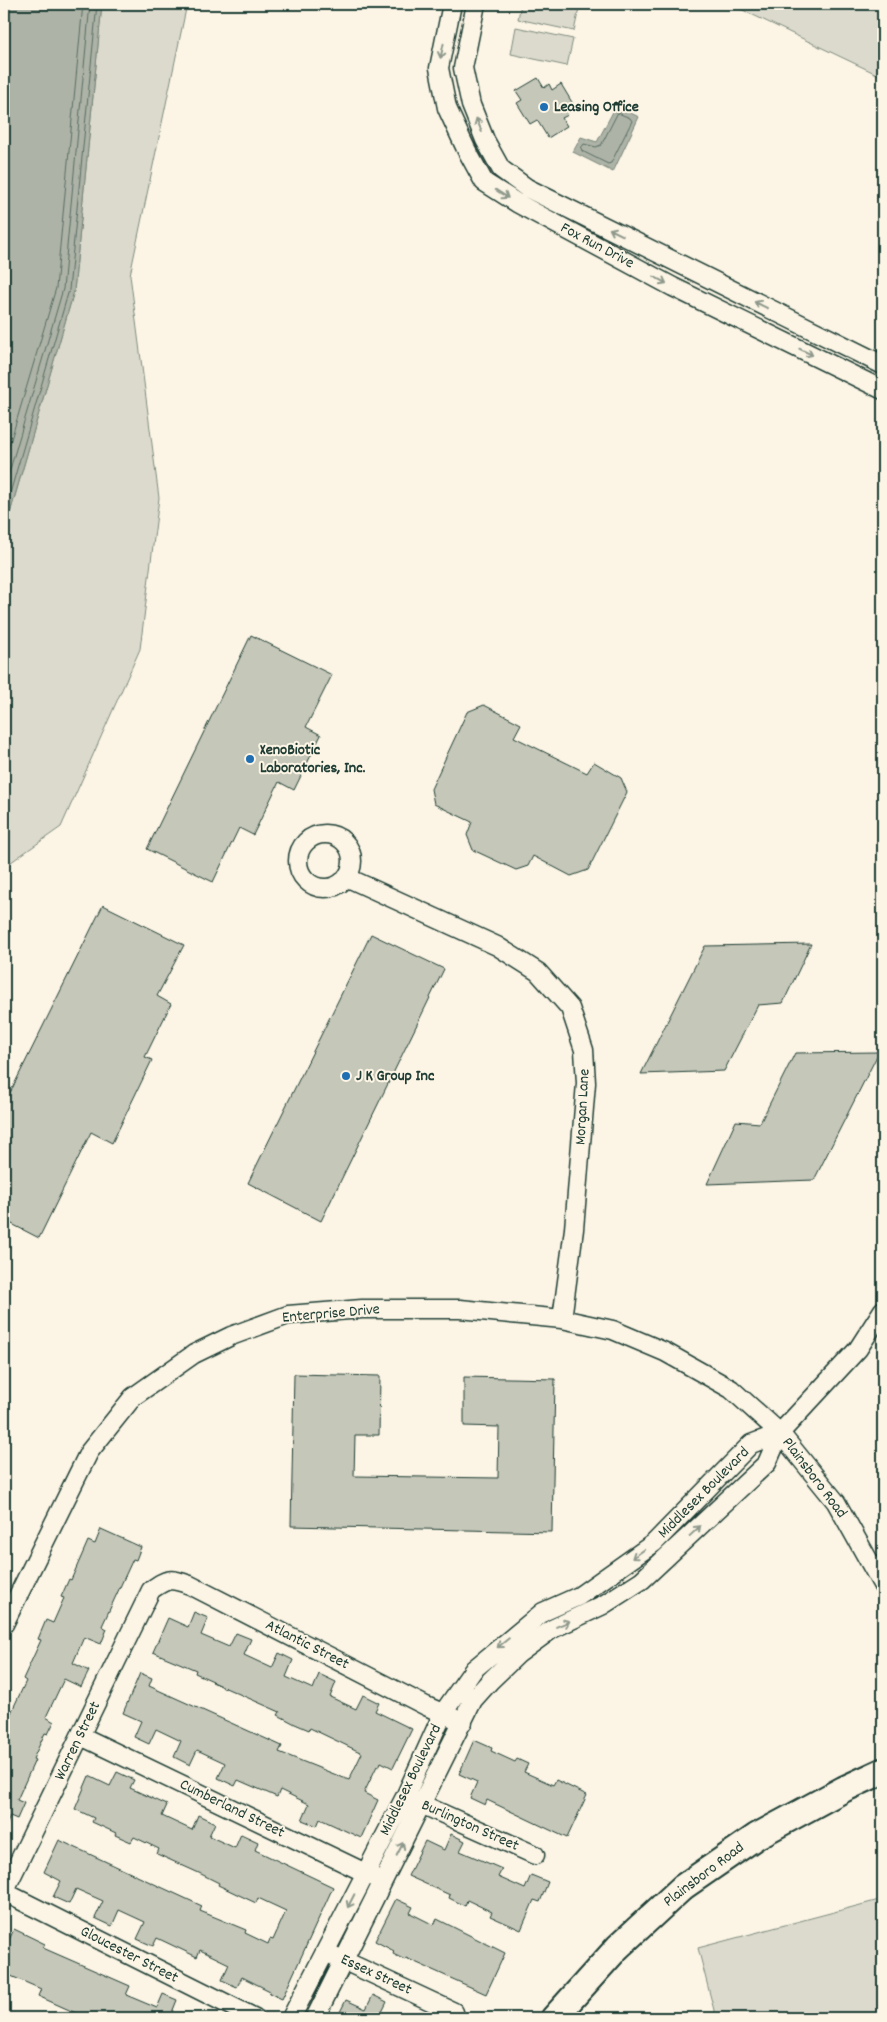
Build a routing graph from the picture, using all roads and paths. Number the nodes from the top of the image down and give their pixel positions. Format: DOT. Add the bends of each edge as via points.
graph roads {
  1 [pos="452,4"];
  2 [pos="476,4"];
  3 [pos="883,365"];
  4 [pos="883,390"];
  5 [pos="346,877"];
  6 [pos="883,1310"];
  7 [pos="562,1319"];
  8 [pos="780,1433"];
  9 [pos="883,1586"];
  10 [pos="151,1590"];
  11 [pos="4,1624"];
  12 [pos="444,1713"];
  13 [pos="463,1722"];
  14 [pos="81,1736"];
  15 [pos="883,1771"];
  16 [pos="405,1797"];
  17 [pos="422,1804"];
  18 [pos="535,1855"];
  19 [pos="366,1873"];
  20 [pos="383,1882"];
  21 [pos="4,1892"];
  22 [pos="325,1951"];
  23 [pos="344,1960"];
  24 [pos="454,2012"];
  25 [pos="255,2018"];
  26 [pos="291,2018"];
  27 [pos="315,2018"];
  28 [pos="554,2018"];
  1 -- 4 [label="street, Fox Run Drive, one-way" via="438,68 447,108 484,182 673,287"];
  3 -- 2 [label="street, Fox Run Drive, one-way" via="527,188 501,169 471,105 463,68"];
  5 -- 7 [label="street, Morgan Lane" via="498,946 538,972 570,1008 584,1050 586,1083 574,1229"];
  6 -- 8 [label="street, Plainsboro Road" via="858,1349"];
  7 -- 8 [label="street, Enterprise Drive" via="612,1330 665,1352 731,1389"];
  7 -- 11 [label="street, Enterprise Drive" via="460,1308 362,1309 288,1315 194,1354 133,1397 89,1452"];
  8 -- 9 [label="street, Plainsboro Road" via="836,1502"];
  8 -- 12 [label="street, Middlesex Boulevard, one-way" via="752,1444 654,1543 579,1596 543,1612 502,1644 474,1669"];
  13 -- 8 [label="street, Middlesex Boulevard, one-way" via="473,1700 518,1654 552,1629 603,1605 642,1580 767,1463"];
  10 -- 12 [label="street, Atlantic Street" via="165,1580 178,1580 190,1585"];
  10 -- 14 [label="street, Warren Street"];
  12 -- 13 [label="street, Atlantic Street"];
  12 -- 16 [label="street, Middlesex Boulevard"];
  13 -- 17 [label="street, Middlesex Boulevard"];
  14 -- 19 [label="street, Cumberland Street"];
  14 -- 21 [label="street, Warren Street"];
  15 -- 28 [label="street, Plainsboro Road" via="757,1836 683,1887 618,1947"];
  16 -- 17 [label="street, Burlington Street"];
  16 -- 19 [label="street, Middlesex Boulevard"];
  17 -- 18 [label="street, Burlington Street"];
  20 -- 17 [label="street, Middlesex Boulevard, one-way"];
  19 -- 20 [label="street, Cumberland Street"];
  19 -- 22 [label="street, Middlesex Boulevard, one-way"];
  20 -- 23 [label="street, Middlesex Boulevard"];
  21 -- 25 [label="street, Gloucester Street"];
  22 -- 23 [label="street, Essex Street"];
  22 -- 26 [label="street, Middlesex Boulevard"];
  23 -- 24 [label="street, Essex Street"];
  23 -- 27 [label="street, Middlesex Boulevard"];
}
